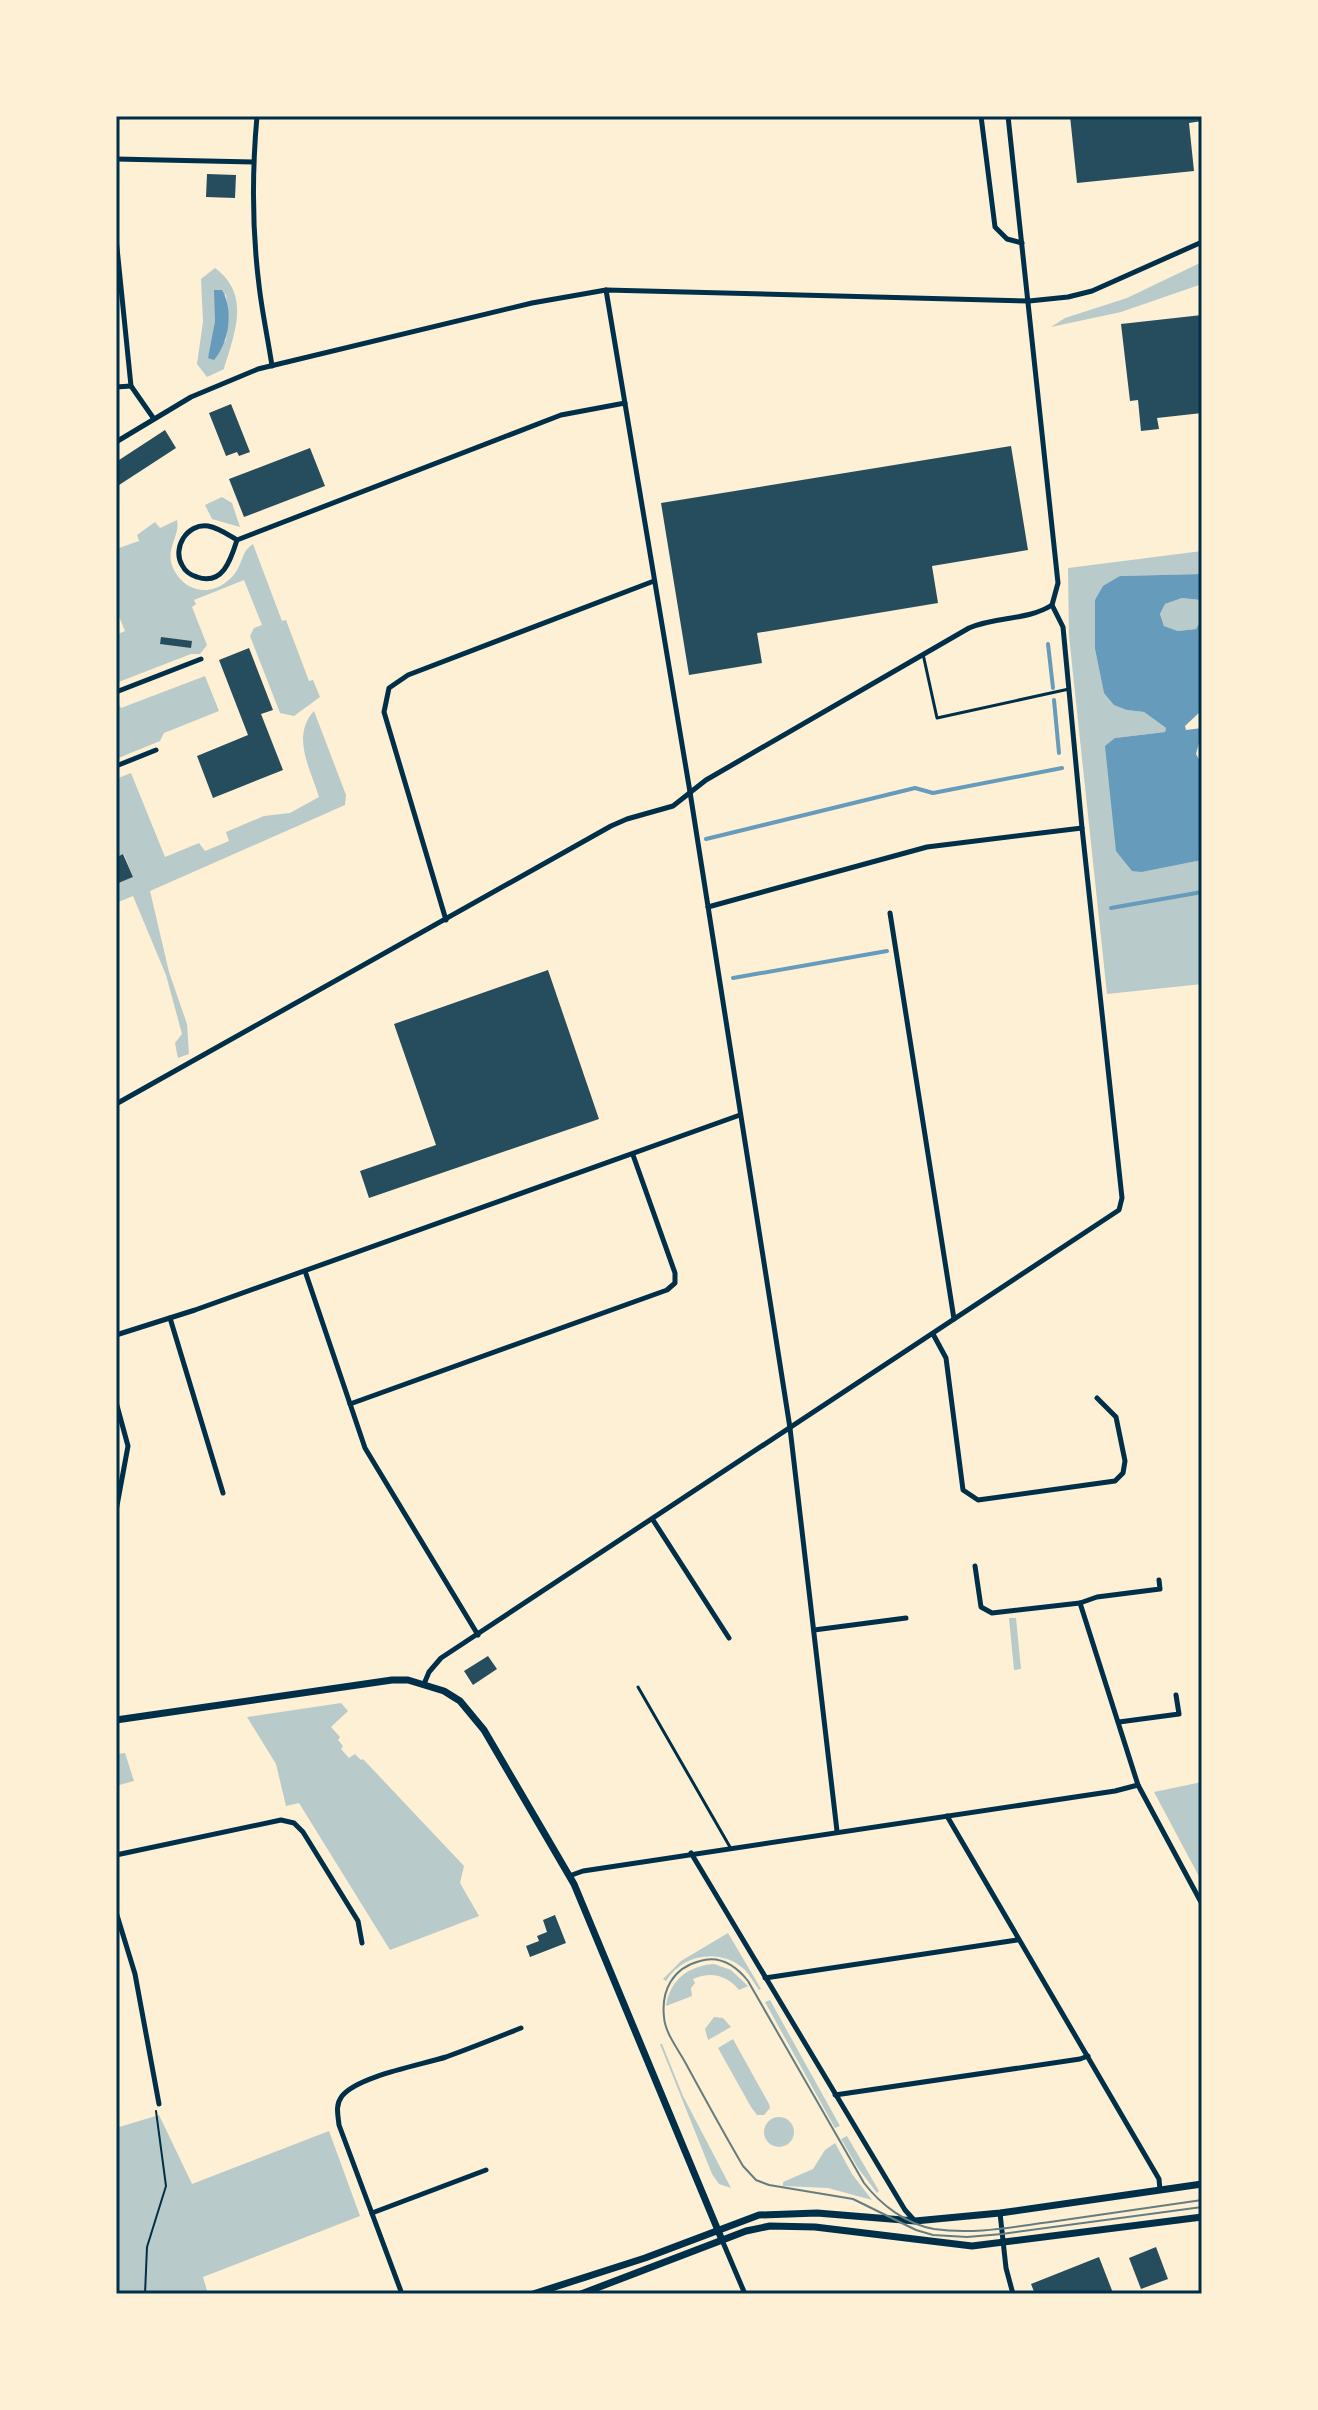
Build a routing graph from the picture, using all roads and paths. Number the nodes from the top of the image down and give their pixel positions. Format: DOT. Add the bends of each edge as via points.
graph roads {
  1 [pos="257,116"];
  2 [pos="981,116"];
  3 [pos="1008,116"];
  4 [pos="116,159"];
  5 [pos="253,162"];
  6 [pos="116,238"];
  7 [pos="1202,242"];
  8 [pos="1022,243"];
  9 [pos="116,248"];
  10 [pos="606,290"];
  11 [pos="1029,301"];
  12 [pos="124,321"];
  13 [pos="116,322"];
  14 [pos="272,366"];
  15 [pos="131,386"];
  16 [pos="116,387"];
  17 [pos="625,403"];
  18 [pos="154,419"];
  19 [pos="116,442"];
  20 [pos="237,540"];
  21 [pos="654,581"];
  22 [pos="1052,605"];
  23 [pos="923,654"];
  24 [pos="201,659"];
  25 [pos="1069,689"];
  26 [pos="116,692"];
  27 [pos="156,750"];
  28 [pos="116,766"];
  29 [pos="690,792"];
  30 [pos="1082,828"];
  31 [pos="708,907"];
  32 [pos="890,913"];
  33 [pos="446,920"];
  34 [pos="116,1104"];
  35 [pos="740,1115"];
  36 [pos="633,1155"];
  37 [pos="305,1271"];
  38 [pos="170,1318"];
  39 [pos="954,1319"];
  40 [pos="933,1334"];
  41 [pos="116,1335"];
  42 [pos="1097,1398"];
  43 [pos="116,1402"];
  44 [pos="350,1404"];
  45 [pos="790,1428"];
  46 [pos="223,1493"];
  47 [pos="116,1511"];
  48 [pos="653,1520"];
  49 [pos="975,1566"];
  50 [pos="1159,1580"];
  51 [pos="1080,1603"];
  52 [pos="906,1618"];
  53 [pos="814,1630"];
  54 [pos="478,1635"];
  55 [pos="729,1638"];
  56 [pos="424,1684"];
  57 [pos="638,1687"];
  58 [pos="1176,1695"];
  59 [pos="116,1720"];
  60 [pos="1119,1722"];
  61 [pos="1138,1785"];
  62 [pos="947,1816"];
  63 [pos="837,1831"];
  64 [pos="730,1847"];
  65 [pos="691,1853"];
  66 [pos="116,1855"];
  67 [pos="569,1876"];
  68 [pos="1202,1904"];
  69 [pos="116,1912"];
  70 [pos="1017,1940"];
  71 [pos="362,1943"];
  72 [pos="765,1978"];
  73 [pos="521,2028"];
  74 [pos="1088,2056"];
  75 [pos="835,2095"];
  76 [pos="159,2104"];
  77 [pos="486,2170"];
  78 [pos="1202,2184"];
  79 [pos="1161,2191"];
  80 [pos="372,2213"];
  81 [pos="1000,2213"];
  82 [pos="1202,2217"];
  83 [pos="915,2221"];
  84 [pos="718,2230"];
  85 [pos="722,2240"];
  86 [pos="1003,2244"];
  87 [pos="145,2294"];
  88 [pos="402,2294"];
  89 [pos="533,2294"];
  90 [pos="581,2294"];
  91 [pos="745,2294"];
  92 [pos="1013,2294"];
  1 -- 5 [label="street"];
  2 -- 8 [label="street" via="995,227 1007,239"];
  3 -- 8 [label="street"];
  4 -- 5 [label="street"];
  5 -- 14 [label="street" via="259,288"];
  6 -- 9 [label="street"];
  7 -- 11 [label="street" via="1092,291"];
  8 -- 11 [label="street"];
  9 -- 12 [label="street"];
  10 -- 11 [label="street"];
  10 -- 14 [label="street"];
  10 -- 17 [label="street"];
  11 -- 22 [label="street" via="1058,583"];
  12 -- 13 [label="street"];
  12 -- 15 [label="street"];
  14 -- 18 [label="street" via="218,385"];
  15 -- 16 [label="street"];
  15 -- 18 [label="street"];
  17 -- 20 [label="street" via="561,415"];
  17 -- 21 [label="street"];
  18 -- 19 [label="street"];
  20 -- 20 [label="street" via="203,525 186,533 179,548 181,564 189,574 213,578 231,560"];
  21 -- 29 [label="street"];
  21 -- 33 [label="street" via="408,675 389,688 384,712"];
  22 -- 23 [label="street" via="1031,615 981,623"];
  22 -- 25 [label="street" via="1063,627"];
  23 -- 25 [label="lane" via="937,718"];
  23 -- 29 [label="street"];
  24 -- 26 [label="street"];
  25 -- 30 [label="street"];
  27 -- 28 [label="street"];
  29 -- 31 [label="street"];
  29 -- 33 [label="street" via="673,806 611,826"];
  30 -- 31 [label="street" via="927,847"];
  30 -- 39 [label="street" via="1122,1198 1119,1210"];
  31 -- 35 [label="street"];
  32 -- 39 [label="street"];
  33 -- 34 [label="street"];
  35 -- 36 [label="street"];
  35 -- 45 [label="street"];
  36 -- 37 [label="street"];
  36 -- 44 [label="street" via="675,1283"];
  37 -- 38 [label="street"];
  37 -- 44 [label="street"];
  38 -- 41 [label="street"];
  38 -- 46 [label="street"];
  39 -- 40 [label="street"];
  40 -- 42 [label="street" via="946,1358 963,1490 978,1500 1115,1481 1125,1461 1116,1417"];
  40 -- 45 [label="street"];
  43 -- 47 [label="street" via="128,1446"];
  44 -- 54 [label="street" via="365,1448"];
  45 -- 48 [label="street"];
  45 -- 53 [label="street"];
  48 -- 54 [label="street"];
  48 -- 55 [label="street"];
  49 -- 51 [label="street" via="981,1607 992,1613"];
  50 -- 51 [label="street" via="1160,1589"];
  51 -- 60 [label="street"];
  52 -- 53 [label="street"];
  53 -- 63 [label="street"];
  54 -- 56 [label="street" via="441,1658"];
  56 -- 59 [label="street" via="392,1680"];
  56 -- 67 [label="street" via="460,1701 484,1730"];
  57 -- 64 [label="lane"];
  58 -- 60 [label="street" via="1179,1714"];
  60 -- 61 [label="street"];
  61 -- 62 [label="street"];
  61 -- 68 [label="street"];
  62 -- 63 [label="street"];
  62 -- 70 [label="street"];
  63 -- 64 [label="street"];
  64 -- 65 [label="street"];
  65 -- 67 [label="street"];
  65 -- 72 [label="street"];
  66 -- 71 [label="street" via="281,1820 294,1823 358,1921"];
  67 -- 84 [label="street"];
  69 -- 76 [label="street" via="135,1974"];
  70 -- 72 [label="street"];
  70 -- 74 [label="street"];
  72 -- 75 [label="street"];
  73 -- 80 [label="street" via="403,2068 342,2096 339,2125"];
  74 -- 75 [label="street"];
  74 -- 79 [label="street"];
  75 -- 83 [label="street"];
  76 -- 87 [label="path" via="166,2186 147,2247"];
  77 -- 80 [label="street"];
  78 -- 79 [label="street"];
  79 -- 81 [label="street"];
  80 -- 88 [label="street"];
  81 -- 83 [label="street"];
  81 -- 86 [label="street"];
  82 -- 86 [label="street"];
  83 -- 84 [label="street" via="782,2213"];
  84 -- 85 [label="street"];
  84 -- 89 [label="street"];
  85 -- 86 [label="street" via="785,2226 946,2244"];
  85 -- 90 [label="street"];
  85 -- 91 [label="street"];
  86 -- 92 [label="street"];
}
